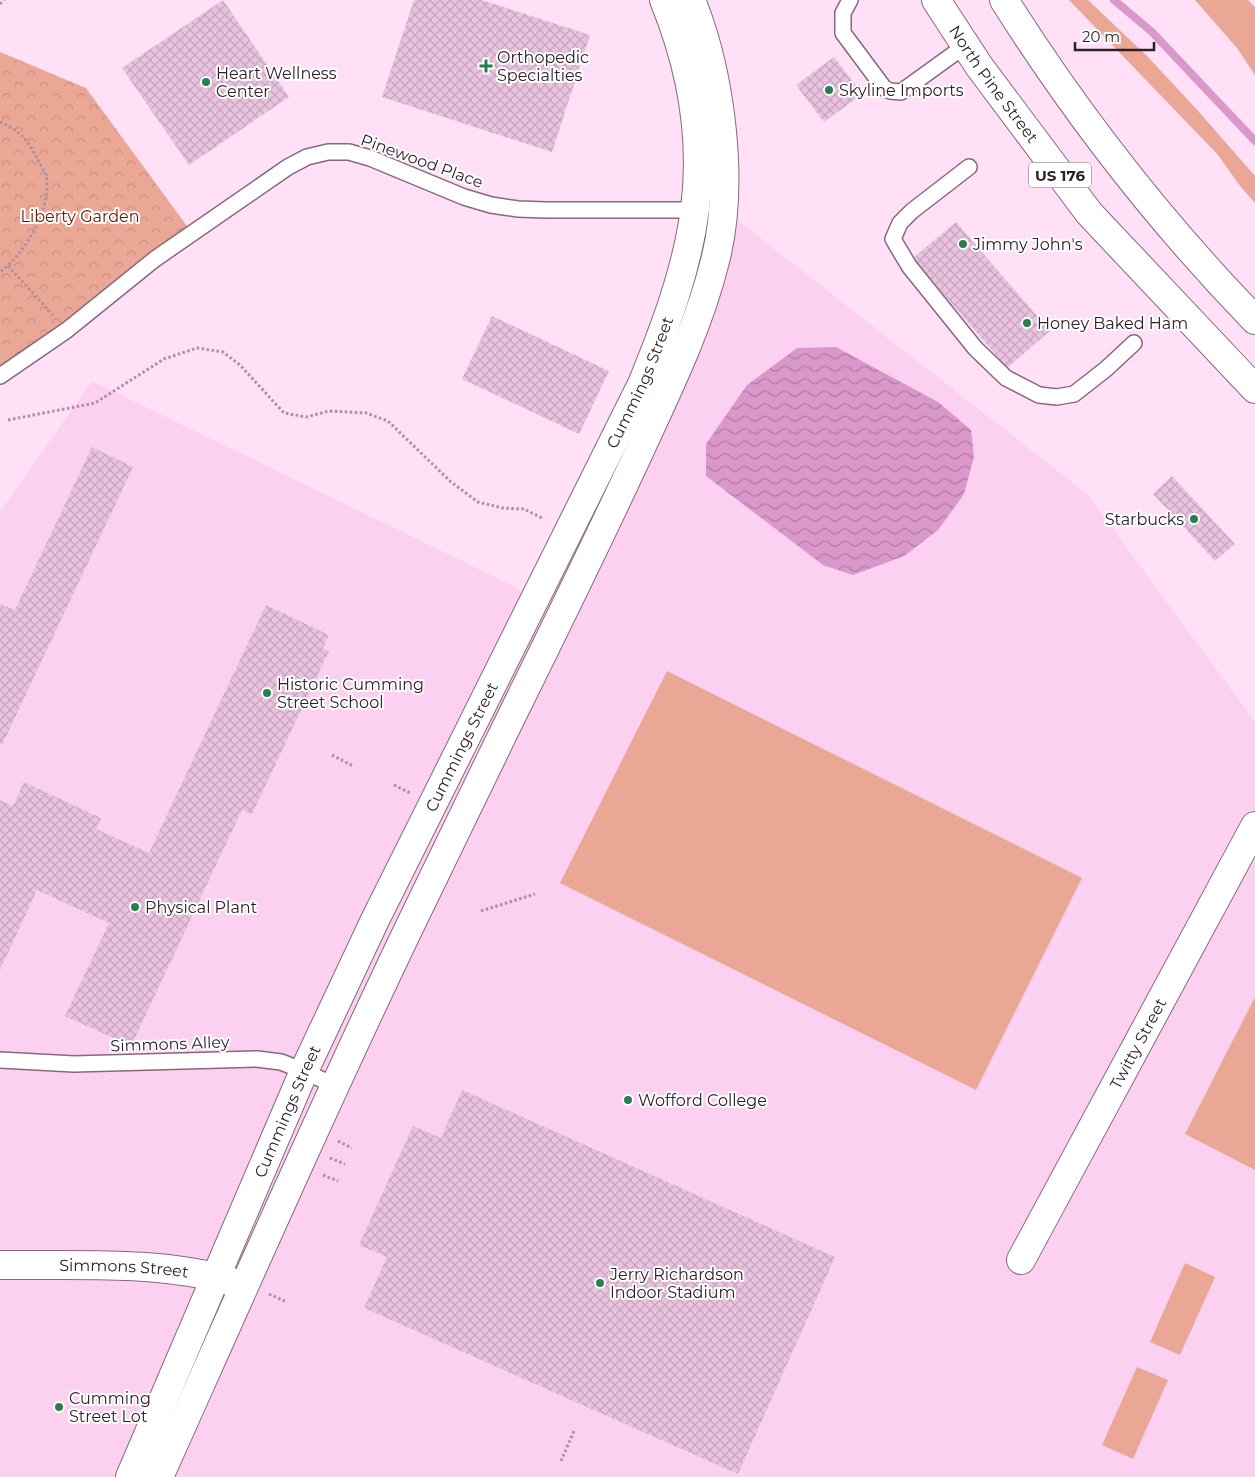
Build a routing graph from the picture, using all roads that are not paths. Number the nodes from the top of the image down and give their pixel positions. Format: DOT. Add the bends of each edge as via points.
graph roads {
  1 [pos="664,0"];
  2 [pos="691,0"];
  3 [pos="850,0"];
  4 [pos="936,0"];
  5 [pos="1004,0"];
  6 [pos="966,45"];
  7 [pos="968,167"];
  8 [pos="723,209"];
  9 [pos="695,210"];
  10 [pos="1255,320"];
  11 [pos="1134,343"];
  12 [pos="0,376"];
  13 [pos="1255,389"];
  14 [pos="1255,826"];
  15 [pos="0,1060"];
  16 [pos="304,1071"];
  17 [pos="335,1086"];
  18 [pos="1021,1260"];
  19 [pos="0,1265"];
  20 [pos="216,1277"];
  21 [pos="244,1286"];
  22 [pos="130,1477"];
  23 [pos="159,1477"];
  1 -- 9 [label="main road, Cummings Street" via="692,91 698,142"];
  2 -- 8 [label="main road, Cummings Street" via="709,55 720,113 725,172"];
  3 -- 6 [label="lane" via="843,13 843,32 884,88 890,91 900,92"];
  4 -- 6 [label="main road, North Pine Street / US 176"];
  5 -- 10 [label="main road, US 176" via="1066,92 1152,204"];
  6 -- 13 [label="main road, North Pine Street / US 176" via="1089,213"];
  7 -- 11 [label="lane" via="900,223 893,239 909,266 975,348 1006,378 1039,395 1057,396 1074,394"];
  8 -- 9 [label="lane, Pinewood Place"];
  8 -- 17 [label="main road, Cummings Street" via="716,258 703,306 674,377"];
  9 -- 12 [label="lane, Pinewood Place" via="546,210 500,206 464,198 349,152 307,157 155,259 67,330"];
  9 -- 16 [label="main road, Cummings Street" via="674,299 642,384 375,920"];
  14 -- 18 [label="main road, Twitty Street"];
  15 -- 16 [label="lane, Simmons Alley" via="74,1064 257,1059 281,1062"];
  16 -- 17 [label="lane, Simmons Alley"];
  16 -- 20 [label="main road, Cummings Street"];
  17 -- 21 [label="main road, Cummings Street"];
  19 -- 20 [label="main road, Simmons Street" via="136,1267"];
  20 -- 21 [label="main road, Simmons Street"];
  20 -- 22 [label="main road, Cummings Street"];
  21 -- 23 [label="main road, Cummings Street"];
}
